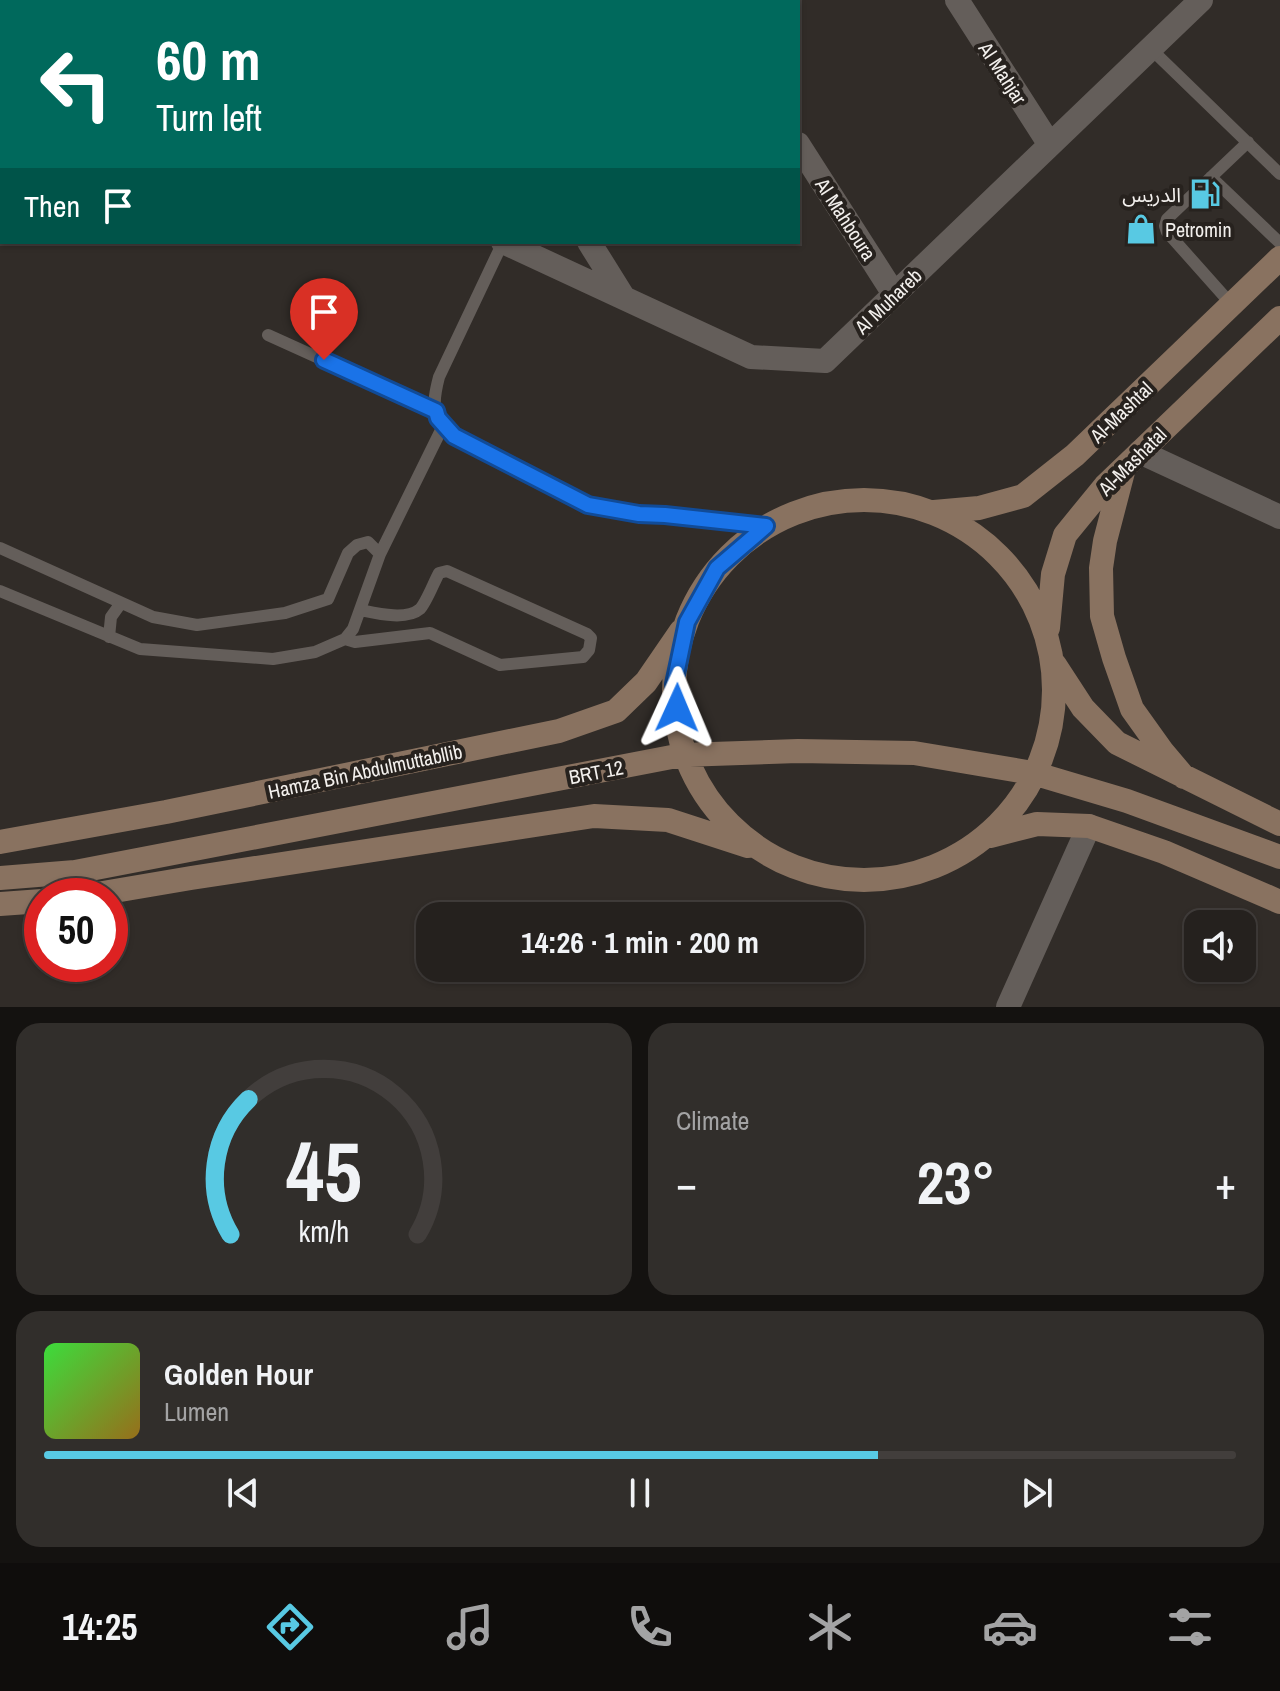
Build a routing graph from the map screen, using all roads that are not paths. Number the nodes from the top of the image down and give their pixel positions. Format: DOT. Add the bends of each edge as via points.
graph roads {
  1 [pos="957,0"];
  2 [pos="1201,0"];
  3 [pos="1151,49"];
  4 [pos="1248,142"];
  5 [pos="1050,145"];
  6 [pos="800,147"];
  7 [pos="1280,174"];
  8 [pos="1211,177"];
  9 [pos="1280,243"];
  10 [pos="502,244"];
  11 [pos="507,244"];
  12 [pos="590,244"];
  13 [pos="1280,258"];
  14 [pos="894,294"];
  15 [pos="624,298"];
  16 [pos="1232,305"];
  17 [pos="1280,318"];
  18 [pos="268,335"];
  19 [pos="436,411"];
  20 [pos="444,424"];
  21 [pos="1132,460"];
  22 [pos="932,513"];
  23 [pos="1280,517"];
  24 [pos="766,526"];
  25 [pos="0,548"];
  26 [pos="380,554"];
  27 [pos="0,591"];
  28 [pos="121,603"];
  29 [pos="360,610"];
  30 [pos="687,622"];
  31 [pos="109,637"];
  32 [pos="1047,638"];
  33 [pos="345,639"];
  34 [pos="1055,665"];
  35 [pos="682,755"];
  36 [pos="1033,773"];
  37 [pos="1184,777"];
  38 [pos="1280,824"];
  39 [pos="1089,826"];
  40 [pos="990,836"];
  41 [pos="0,842"];
  42 [pos="755,848"];
  43 [pos="1280,857"];
  44 [pos="0,878"];
  45 [pos="128,889"];
  46 [pos="24,902"];
  47 [pos="1280,902"];
  48 [pos="0,904"];
  49 [pos="1008,1007"];
  1 -- 5 [label="street, Al Mahjar"];
  2 -- 3 [label="street, Al Muhareb"];
  3 -- 4 [label="lane"];
  3 -- 5 [label="street, Al Muhareb"];
  4 -- 7 [label="lane"];
  4 -- 8 [label="lane"];
  5 -- 14 [label="street, Al Muhareb"];
  6 -- 14 [label="street, Al Mahboura"];
  8 -- 9 [label="lane"];
  8 -- 16 [label="lane" via="1165,226"];
  10 -- 19 [label="lane" via="439,377 433,399"];
  11 -- 15 [label="street, Al Muhareb"];
  12 -- 15 [label="street"];
  13 -- 16 [label="main road, Al-Mashtal"];
  14 -- 15 [label="street, Al Muhareb" via="825,361 751,357"];
  16 -- 22 [label="main road, Al-Mashtal" via="1075,455 1023,496"];
  17 -- 21 [label="main road, Al-Mashatal"];
  18 -- 19 [label="lane"];
  19 -- 20 [label="lane"];
  20 -- 24 [label="lane" via="454,436 588,505"];
  20 -- 26 [label="lane"];
  21 -- 23 [label="street"];
  21 -- 32 [label="main road, Al-Mashatal" via="1065,535 1053,574"];
  21 -- 37 [label="main road" via="1105,541 1102,616 1132,709"];
  22 -- 24 [label="main road" via="886,499 824,502"];
  22 -- 32 [label="main road" via="946,516 999,552 1036,603"];
  24 -- 30 [label="main road" via="717,568"];
  25 -- 28 [label="lane"];
  26 -- 28 [label="lane" via="368,542 357,545 348,553 328,599 285,613 197,625 153,617"];
  26 -- 29 [label="lane"];
  27 -- 31 [label="lane"];
  28 -- 31 [label="lane" via="111,617"];
  29 -- 33 [label="lane"];
  29 -- 33 [label="lane" via="389,616 420,609 439,573 447,571 591,638 583,657 500,665 430,633"];
  30 -- 35 [label="main road" via="674,684"];
  30 -- 41 [label="main road, Hamza Bin Abdulmuttabllib" via="646,682 616,711 559,731"];
  31 -- 33 [label="lane" via="140,649 273,659 315,652"];
  32 -- 34 [label="main road"];
  34 -- 36 [label="main road" via="1052,727"];
  34 -- 37 [label="main road" via="1083,708 1117,743"];
  35 -- 36 [label="main road, BRT 12" via="914,753"];
  35 -- 42 [label="main road" via="710,804"];
  35 -- 44 [label="main road, BRT 12" via="75,872"];
  36 -- 40 [label="main road"];
  36 -- 43 [label="main road, BRT 12"];
  37 -- 38 [label="main road"];
  39 -- 40 [label="main road" via="1037,824"];
  39 -- 47 [label="main road"];
  39 -- 49 [label="street"];
  40 -- 42 [label="main road" via="936,869 874,882 812,876"];
  42 -- 45 [label="main road" via="668,820 594,816"];
  46 -- 48 [label="main road"];
}
